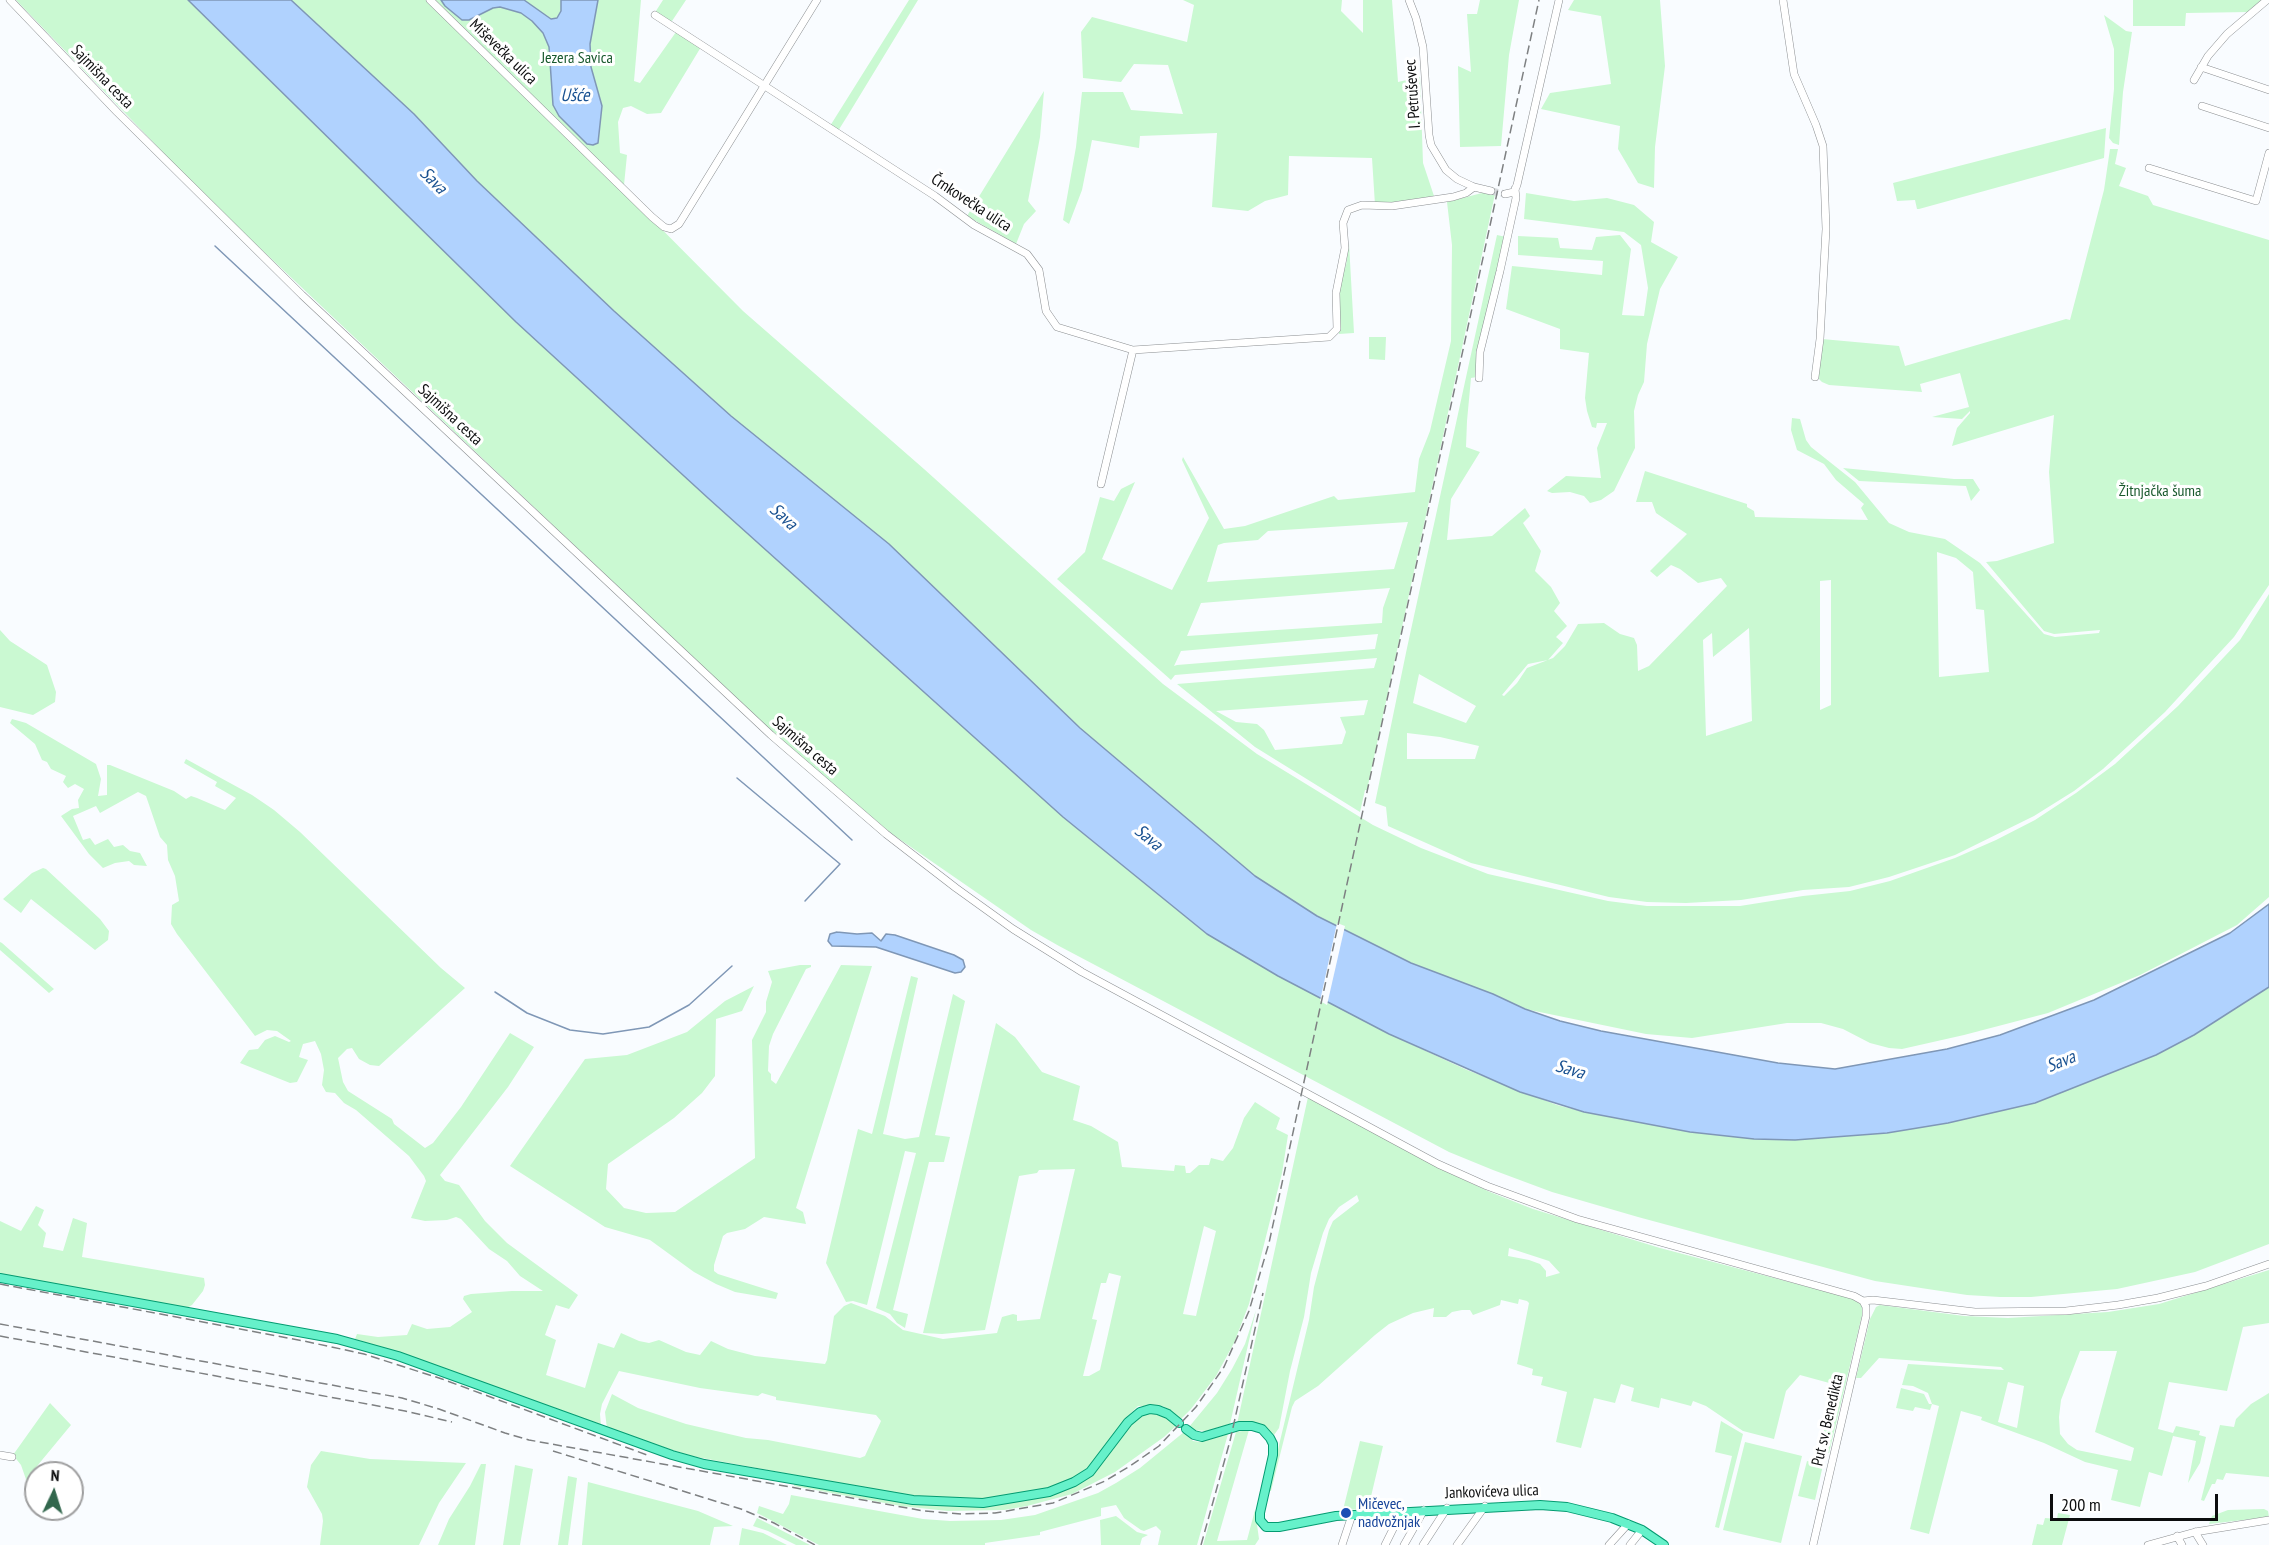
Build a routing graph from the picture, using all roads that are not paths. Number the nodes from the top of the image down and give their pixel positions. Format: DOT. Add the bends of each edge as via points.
graph roads {
  1 [pos="10,0"];
  2 [pos="430,0"];
  3 [pos="817,0"];
  4 [pos="1409,0"];
  5 [pos="1559,0"];
  6 [pos="1783,0"];
  7 [pos="2267,0"];
  8 [pos="655,15"];
  9 [pos="2201,67"];
  10 [pos="2194,80"];
  11 [pos="765,87"];
  12 [pos="2269,90"];
  13 [pos="2202,106"];
  14 [pos="2269,128"];
  15 [pos="2269,153"];
  16 [pos="2149,168"];
  17 [pos="1474,187"];
  18 [pos="1515,189"];
  19 [pos="1491,191"];
  20 [pos="1504,194"];
  21 [pos="1133,350"];
  22 [pos="1815,377"];
  23 [pos="1479,378"];
  24 [pos="1101,484"];
  25 [pos="2269,1264"];
  26 [pos="0,1278"];
  27 [pos="1863,1301"];
  28 [pos="0,1455"];
  29 [pos="12,1457"];
  30 [pos="1485,1506"];
  31 [pos="1447,1508"];
  32 [pos="1424,1510"];
  33 [pos="1402,1511"];
  34 [pos="1352,1515"];
  35 [pos="2269,1520"];
  36 [pos="1628,1524"];
  37 [pos="1642,1530"];
  38 [pos="2195,1532"];
  39 [pos="2177,1536"];
  40 [pos="1342,1545"];
  41 [pos="1385,1545"];
  42 [pos="1404,1545"];
  43 [pos="1423,1545"];
  44 [pos="1457,1545"];
  45 [pos="1609,1545"];
  46 [pos="1630,1545"];
  47 [pos="1664,1545"];
  48 [pos="1813,1545"];
  49 [pos="2148,1545"];
  50 [pos="2182,1545"];
  51 [pos="2203,1545"];
  1 -- 27 [label="street, Sajmišna cesta" via="302,295 771,735 886,834 988,912 1058,957 1438,1164 1487,1186 1546,1209"];
  2 -- 11 [label="street, Miševečka ulica" via="664,227 671,229 679,224"];
  3 -- 11 [label="street"];
  4 -- 17 [label="street, I. Petruševec" via="1423,47 1431,145 1446,170"];
  5 -- 18 [label="street"];
  6 -- 22 [label="street" via="1794,74 1823,146 1826,229"];
  7 -- 9 [label="street" via="2227,34"];
  8 -- 11 [label="street, Črnkovečka ulica"];
  9 -- 10 [label="street"];
  9 -- 12 [label="street"];
  11 -- 21 [label="street, Črnkovečka ulica" via="974,225 1028,254 1039,270 1046,311 1057,327"];
  13 -- 14 [label="street"];
  15 -- 16 [label="street" via="2256,201"];
  17 -- 19 [label="street, I. Petruševec"];
  17 -- 21 [label="street, Črnkovečka ulica" via="1453,197 1392,206 1362,205 1348,210 1343,223 1345,248 1336,293 1338,329 1329,337"];
  18 -- 20 [label="street"];
  18 -- 23 [label="street" via="1480,352"];
  21 -- 24 [label="street"];
  25 -- 27 [label="street, Sajmišna cesta" via="2158,1298 2066,1311 1975,1312"];
  26 -- 34 [label="main road, Jankovićeva ulica" via="347,1342 407,1359 704,1464 913,1500 982,1503 1049,1492 1090,1472 1140,1412 1158,1410 1202,1437 1239,1426 1259,1428 1268,1435 1273,1455 1260,1513 1261,1522 1268,1527"];
  27 -- 48 [label="street, Put sv. Benedikta" via="1866,1316"];
  28 -- 29 [label="street"];
  30 -- 31 [label="main road, Jankovićeva ulica"];
  30 -- 36 [label="main road, Jankovićeva ulica" via="1567,1506"];
  30 -- 44 [label="street"];
  31 -- 32 [label="main road, Jankovićeva ulica"];
  31 -- 43 [label="street"];
  32 -- 33 [label="main road, Jankovićeva ulica"];
  32 -- 42 [label="street"];
  33 -- 34 [label="main road, Jankovićeva ulica"];
  33 -- 41 [label="street"];
  34 -- 40 [label="street"];
  35 -- 38 [label="street"];
  36 -- 37 [label="main road, Jankovićeva ulica"];
  36 -- 45 [label="street"];
  37 -- 46 [label="street"];
  37 -- 47 [label="main road, Jankovićeva ulica"];
  38 -- 39 [label="street"];
  38 -- 51 [label="street"];
  39 -- 49 [label="street"];
  39 -- 50 [label="street"];
}
